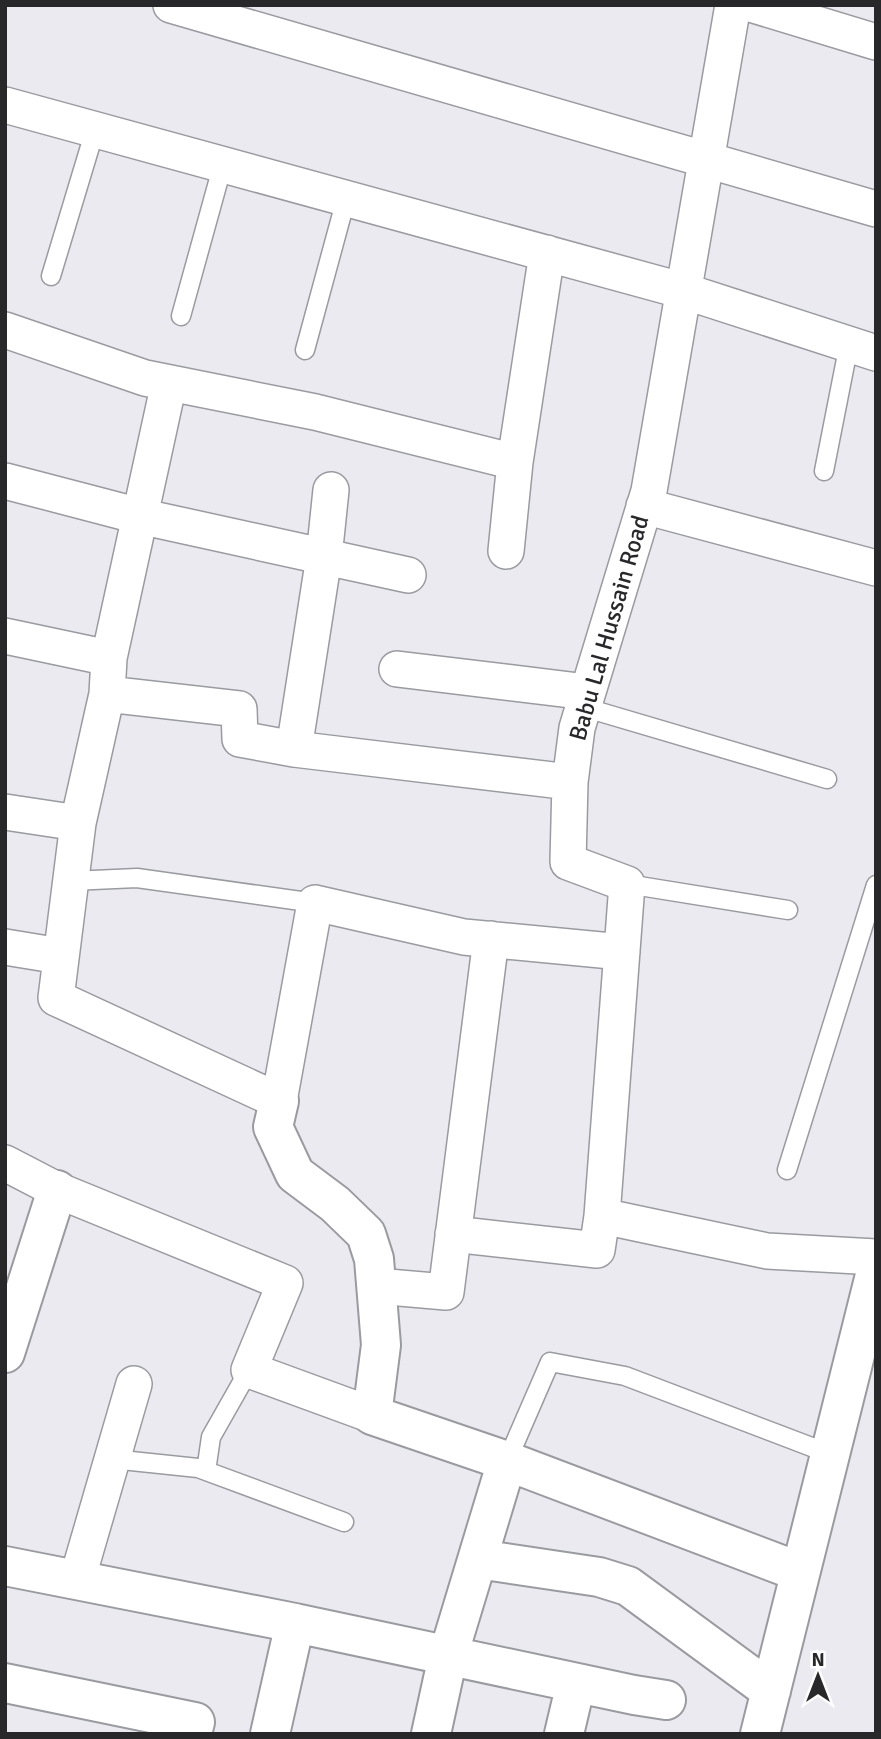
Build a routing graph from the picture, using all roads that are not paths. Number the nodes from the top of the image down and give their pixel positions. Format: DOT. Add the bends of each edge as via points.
graph roads {
  1 [pos="171,5"];
  2 [pos="733,5"];
  3 [pos="754,5"];
  4 [pos="876,42"];
  5 [pos="5,105"];
  6 [pos="95,130"];
  7 [pos="706,162"];
  8 [pos="223,164"];
  9 [pos="346,199"];
  10 [pos="876,209"];
  11 [pos="547,253"];
  12 [pos="51,276"];
  13 [pos="684,291"];
  14 [pos="181,316"];
  15 [pos="5,330"];
  16 [pos="862,348"];
  17 [pos="305,350"];
  18 [pos="169,383"];
  19 [pos="514,462"];
  20 [pos="824,471"];
  21 [pos="5,481"];
  22 [pos="331,490"];
  23 [pos="644,506"];
  24 [pos="139,516"];
  25 [pos="506,551"];
  26 [pos="324,557"];
  27 [pos="876,568"];
  28 [pos="408,575"];
  29 [pos="5,636"];
  30 [pos="109,658"];
  31 [pos="397,669"];
  32 [pos="107,694"];
  33 [pos="585,699"];
  34 [pos="294,749"];
  35 [pos="827,779"];
  36 [pos="570,782"];
  37 [pos="5,812"];
  38 [pos="78,823"];
  39 [pos="71,881"];
  40 [pos="627,884"];
  41 [pos="876,885"];
  42 [pos="315,902"];
  43 [pos="788,910"];
  44 [pos="491,939"];
  45 [pos="5,947"];
  46 [pos="622,951"];
  47 [pos="60,956"];
  48 [pos="279,1101"];
  49 [pos="5,1163"];
  50 [pos="787,1170"];
  51 [pos="57,1190"];
  52 [pos="602,1216"];
  53 [pos="453,1234"];
  54 [pos="876,1257"];
  55 [pos="876,1271"];
  56 [pos="377,1286"];
  57 [pos="5,1353"];
  58 [pos="249,1370"];
  59 [pos="134,1384"];
  60 [pos="372,1415"];
  61 [pos="830,1454"];
  62 [pos="112,1459"];
  63 [pos="507,1461"];
  64 [pos="206,1471"];
  65 [pos="344,1522"];
  66 [pos="478,1559"];
  67 [pos="5,1566"];
  68 [pos="800,1572"];
  69 [pos="77,1580"];
  70 [pos="295,1623"];
  71 [pos="448,1656"];
  72 [pos="5,1683"];
  73 [pos="576,1683"];
  74 [pos="771,1691"];
  75 [pos="666,1700"];
  76 [pos="192,1734"];
  77 [pos="270,1734"];
  78 [pos="431,1734"];
  79 [pos="564,1734"];
  80 [pos="760,1734"];
  1 -- 7 [label="street"];
  2 -- 7 [label="street, Babu Lal Hussain Road"];
  3 -- 4 [label="street"];
  5 -- 6 [label="street"];
  6 -- 8 [label="street"];
  6 -- 12 [label="lane"];
  7 -- 10 [label="street"];
  7 -- 13 [label="street, Babu Lal Hussain Road"];
  8 -- 9 [label="street"];
  8 -- 14 [label="lane"];
  9 -- 11 [label="street"];
  9 -- 17 [label="lane"];
  11 -- 13 [label="street"];
  11 -- 19 [label="street"];
  13 -- 16 [label="street"];
  13 -- 23 [label="street, Babu Lal Hussain Road"];
  15 -- 18 [label="street"];
  16 -- 20 [label="lane"];
  18 -- 19 [label="street" via="315,412"];
  18 -- 24 [label="street"];
  19 -- 25 [label="street"];
  21 -- 24 [label="street"];
  22 -- 26 [label="street"];
  23 -- 27 [label="street"];
  23 -- 33 [label="street, Babu Lal Hussain Road"];
  24 -- 26 [label="street"];
  24 -- 30 [label="street"];
  26 -- 28 [label="street"];
  26 -- 34 [label="street"];
  29 -- 30 [label="street"];
  30 -- 32 [label="street"];
  31 -- 33 [label="street"];
  32 -- 34 [label="street" via="239,709 240,739"];
  32 -- 38 [label="street"];
  33 -- 35 [label="lane"];
  33 -- 36 [label="street, Babu Lal Hussain Road"];
  34 -- 36 [label="street"];
  36 -- 40 [label="street, Babu Lal Hussain Road" via="568,862"];
  37 -- 38 [label="street"];
  38 -- 39 [label="street"];
  39 -- 42 [label="lane" via="137,878"];
  39 -- 47 [label="street"];
  40 -- 43 [label="lane"];
  40 -- 46 [label="street"];
  41 -- 50 [label="lane"];
  42 -- 44 [label="street" via="464,937"];
  42 -- 48 [label="street"];
  44 -- 46 [label="street"];
  44 -- 53 [label="street"];
  45 -- 47 [label="street"];
  46 -- 52 [label="street"];
  47 -- 48 [label="street" via="56,998"];
  48 -- 56 [label="street" via="273,1127 295,1174 366,1234"];
  49 -- 51 [label="street"];
  51 -- 57 [label="street"];
  51 -- 58 [label="street" via="285,1283"];
  52 -- 53 [label="street" via="597,1250"];
  52 -- 54 [label="street" via="767,1251"];
  53 -- 56 [label="street" via="446,1292"];
  55 -- 61 [label="street"];
  56 -- 60 [label="street" via="381,1345"];
  58 -- 60 [label="street"];
  58 -- 64 [label="lane" via="211,1437"];
  59 -- 62 [label="street"];
  60 -- 63 [label="street"];
  61 -- 63 [label="lane" via="625,1377 550,1362"];
  61 -- 68 [label="street"];
  62 -- 64 [label="lane"];
  62 -- 69 [label="street"];
  63 -- 66 [label="street"];
  63 -- 68 [label="street"];
  64 -- 65 [label="lane"];
  66 -- 71 [label="street"];
  66 -- 74 [label="street" via="599,1577 628,1586"];
  67 -- 69 [label="street"];
  68 -- 74 [label="street"];
  69 -- 70 [label="street"];
  70 -- 71 [label="street"];
  70 -- 77 [label="street"];
  71 -- 73 [label="street"];
  71 -- 78 [label="street"];
  72 -- 76 [label="street" via="195,1722"];
  73 -- 75 [label="street"];
  73 -- 79 [label="street"];
  74 -- 80 [label="street"];
}
